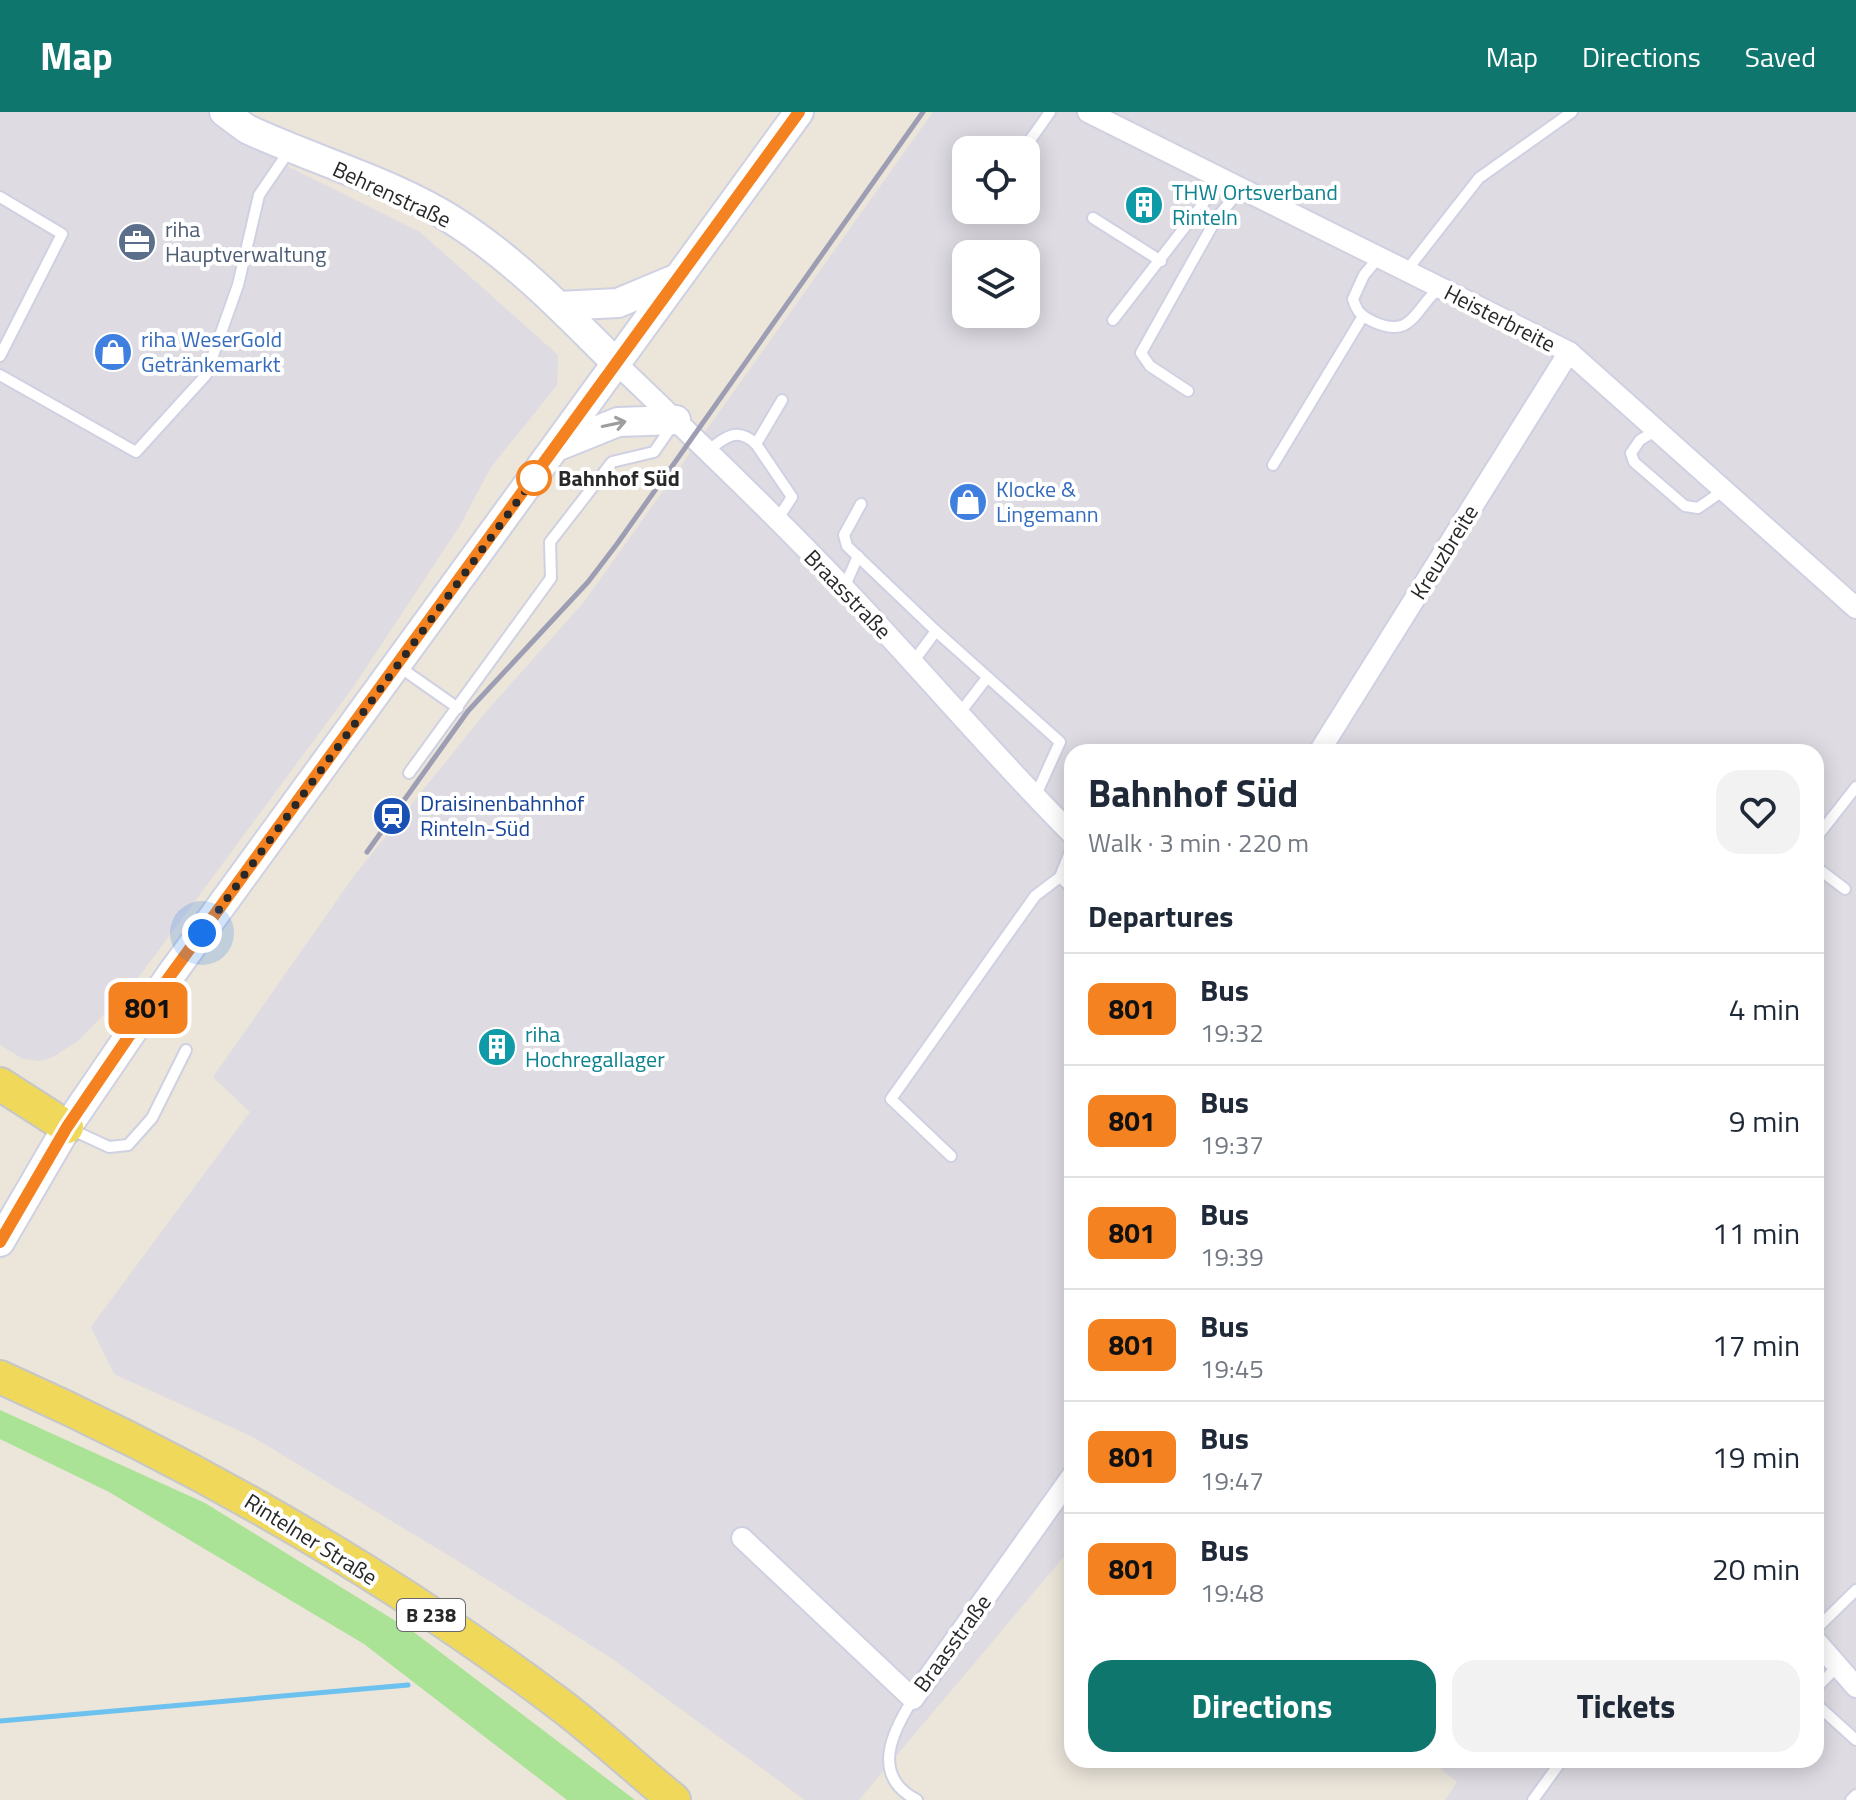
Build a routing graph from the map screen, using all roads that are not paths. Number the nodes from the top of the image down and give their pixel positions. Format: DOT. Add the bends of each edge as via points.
graph roads {
  1 [pos="224,112"];
  2 [pos="799,112"];
  3 [pos="1050,112"];
  4 [pos="1088,112"];
  5 [pos="1572,112"];
  6 [pos="1033,136"];
  7 [pos="290,149"];
  8 [pos="1222,179"];
  9 [pos="1241,189"];
  10 [pos="0,197"];
  11 [pos="1093,218"];
  12 [pos="1379,257"];
  13 [pos="1161,261"];
  14 [pos="1407,270"];
  15 [pos="674,280"];
  16 [pos="1441,287"];
  17 [pos="559,306"];
  18 [pos="1363,316"];
  19 [pos="1113,320"];
  20 [pos="1569,352"];
  21 [pos="0,356"];
  22 [pos="616,363"];
  23 [pos="0,375"];
  24 [pos="1188,391"];
  25 [pos="782,400"];
  26 [pos="676,420"];
  27 [pos="1657,430"];
  28 [pos="756,444"];
  29 [pos="557,447"];
  30 [pos="709,450"];
  31 [pos="1273,465"];
  32 [pos="1724,490"];
  33 [pos="861,504"];
  34 [pos="777,520"];
  35 [pos="858,556"];
  36 [pos="844,588"];
  37 [pos="1856,608"];
  38 [pos="936,631"];
  39 [pos="913,662"];
  40 [pos="398,666"];
  41 [pos="986,679"];
  42 [pos="458,708"];
  43 [pos="958,715"];
  44 [pos="1324,744"];
  45 [pos="409,773"];
  46 [pos="1856,787"];
  47 [pos="1035,797"];
  48 [pos="1064,826"];
  49 [pos="1824,828"];
  50 [pos="1064,867"];
  51 [pos="1824,873"];
  52 [pos="1060,877"];
  53 [pos="1064,881"];
  54 [pos="1845,889"];
  55 [pos="186,1050"];
  56 [pos="0,1084"];
  57 [pos="67,1127"];
  58 [pos="951,1156"];
  59 [pos="0,1242"];
  60 [pos="0,1377"];
  61 [pos="1064,1487"];
  62 [pos="742,1538"];
  63 [pos="1856,1590"];
  64 [pos="1824,1621"];
  65 [pos="1824,1650"];
  66 [pos="1838,1666"];
  67 [pos="1824,1680"];
  68 [pos="1856,1687"];
  69 [pos="913,1699"];
  70 [pos="1824,1711"];
  71 [pos="1856,1740"];
  72 [pos="1556,1768"];
  73 [pos="1856,1795"];
  74 [pos="674,1800"];
  75 [pos="917,1800"];
  76 [pos="1533,1800"];
  77 [pos="1851,1800"];
  1 -- 7 [label="main road, Behrenstraße"];
  2 -- 15 [label="main road"];
  3 -- 6 [label="lane"];
  4 -- 8 [label="street, Heisterbreite"];
  5 -- 14 [label="lane" via="1479,178"];
  7 -- 17 [label="main road, Behrenstraße" via="414,199 455,222"];
  7 -- 23 [label="lane" via="259,195 238,285 206,375 136,452"];
  8 -- 9 [label="street, Heisterbreite"];
  8 -- 13 [label="lane"];
  9 -- 12 [label="street, Heisterbreite"];
  9 -- 24 [label="lane" via="1216,219 1141,353 1150,366"];
  10 -- 21 [label="lane" via="62,234"];
  11 -- 13 [label="lane"];
  12 -- 14 [label="street, Heisterbreite"];
  12 -- 18 [label="lane" via="1353,299"];
  13 -- 19 [label="lane"];
  14 -- 16 [label="street, Heisterbreite"];
  15 -- 17 [label="main road" via="618,303"];
  15 -- 22 [label="main road"];
  16 -- 18 [label="lane" via="1412,321 1398,328"];
  16 -- 20 [label="street, Heisterbreite"];
  17 -- 22 [label="main road, Behrenstraße"];
  18 -- 31 [label="lane"];
  20 -- 27 [label="street, Heisterbreite"];
  20 -- 44 [label="street, Kreuzbreite"];
  22 -- 26 [label="street, Braasstraße"];
  22 -- 29 [label="main road"];
  25 -- 28 [label="lane"];
  29 -- 26 [label="main road, one-way" via="618,422"];
  26 -- 30 [label="street, Braasstraße"];
  26 -- 42 [label="lane" via="654,452 612,462 550,542 551,578"];
  27 -- 32 [label="street, Heisterbreite"];
  27 -- 32 [label="lane" via="1640,440 1631,453 1634,462 1685,506 1698,508"];
  28 -- 30 [label="lane" via="737,433"];
  28 -- 34 [label="lane" via="792,497"];
  29 -- 40 [label="main road"];
  30 -- 34 [label="street, Braasstraße"];
  32 -- 37 [label="street, Heisterbreite"];
  33 -- 35 [label="lane" via="844,535"];
  34 -- 36 [label="street, Braasstraße"];
  35 -- 36 [label="lane"];
  35 -- 38 [label="lane"];
  36 -- 39 [label="street, Braasstraße"];
  38 -- 39 [label="lane"];
  38 -- 41 [label="lane"];
  39 -- 43 [label="street, Braasstraße"];
  40 -- 42 [label="lane"];
  40 -- 57 [label="main road" via="170,976"];
  41 -- 43 [label="lane"];
  41 -- 47 [label="lane" via="1060,742"];
  42 -- 45 [label="lane"];
  43 -- 47 [label="street, Braasstraße"];
  46 -- 49 [label="lane"];
  47 -- 48 [label="street, Braasstraße"];
  50 -- 52 [label="lane"];
  51 -- 54 [label="lane"];
  52 -- 53 [label="lane"];
  52 -- 58 [label="lane" via="1035,896 891,1099"];
  55 -- 57 [label="lane" via="152,1118 128,1145 109,1147"];
  56 -- 57 [label="main road"];
  57 -- 59 [label="main road"];
  60 -- 74 [label="main road, Rintelner Straße / B 238" via="251,1500 355,1564 558,1704"];
  61 -- 69 [label="street, Braasstraße"];
  62 -- 69 [label="street, Braasstraße"];
  63 -- 64 [label="lane"];
  65 -- 66 [label="street"];
  66 -- 67 [label="lane"];
  66 -- 68 [label="street"];
  69 -- 75 [label="lane" via="895,1727 887,1755 898,1786"];
  70 -- 71 [label="lane"];
  72 -- 76 [label="lane"];
  73 -- 77 [label="lane"];
}
